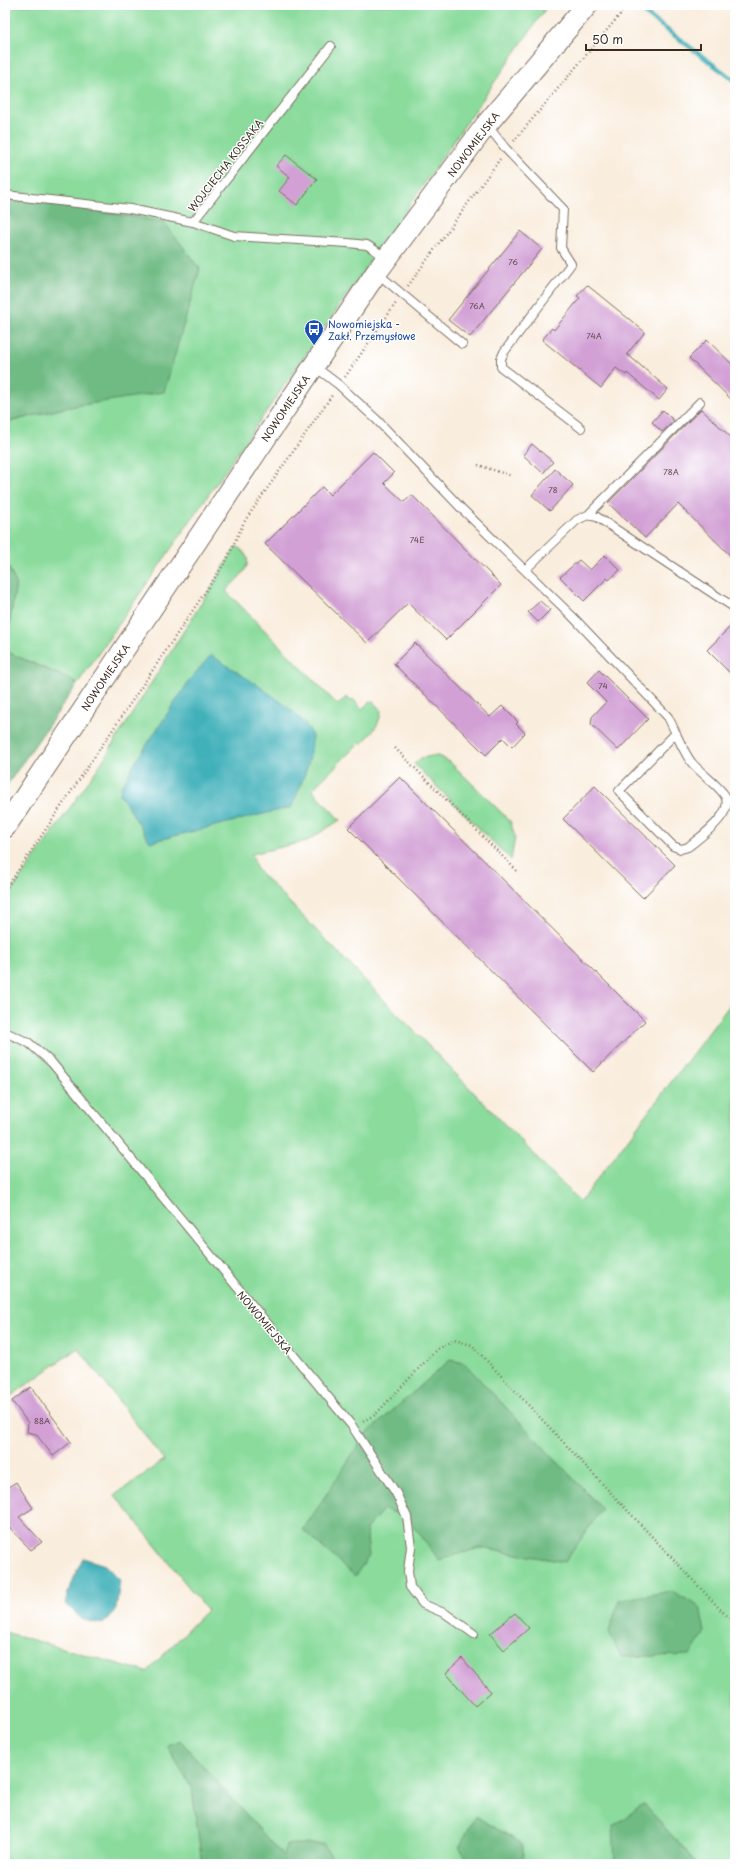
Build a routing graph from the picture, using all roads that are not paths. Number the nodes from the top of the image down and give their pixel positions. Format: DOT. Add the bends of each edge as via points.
graph roads {
  1 [pos="587,5"];
  2 [pos="331,46"];
  3 [pos="486,125"];
  4 [pos="5,195"];
  5 [pos="193,222"];
  6 [pos="382,265"];
  7 [pos="462,344"];
  8 [pos="314,365"];
  9 [pos="700,402"];
  10 [pos="581,428"];
  11 [pos="588,515"];
  12 [pos="525,570"];
  13 [pos="735,608"];
  14 [pos="676,732"];
  15 [pos="5,827"];
  16 [pos="5,1032"];
  17 [pos="474,1634"];
  1 -- 3 [label="street, NOWOMIEJSKA"];
  2 -- 5 [label="lane, WOJCIECHA KOSSAKA"];
  3 -- 6 [label="street, NOWOMIEJSKA"];
  3 -- 10 [label="lane" via="563,209 561,248 571,264 504,352 501,367"];
  4 -- 5 [label="lane, WOJCIECHA KOSSAKA" via="130,208"];
  5 -- 6 [label="lane" via="234,236 367,246"];
  6 -- 7 [label="lane" via="402,294"];
  6 -- 8 [label="street, NOWOMIEJSKA"];
  8 -- 12 [label="lane" via="378,420 462,509"];
  8 -- 15 [label="street, NOWOMIEJSKA"];
  9 -- 11 [label="lane"];
  11 -- 12 [label="lane" via="577,520"];
  11 -- 13 [label="lane" via="597,517"];
  12 -- 14 [label="lane" via="668,716"];
  14 -- 14 [label="lane" via="691,762 725,795 726,807 722,817 688,847 681,849 673,846 619,791"];
  16 -- 17 [label="lane, NOWOMIEJSKA" via="29,1043 52,1063 352,1426 396,1493 407,1516 411,1546 408,1572 410,1587 423,1604 446,1614"];
}
